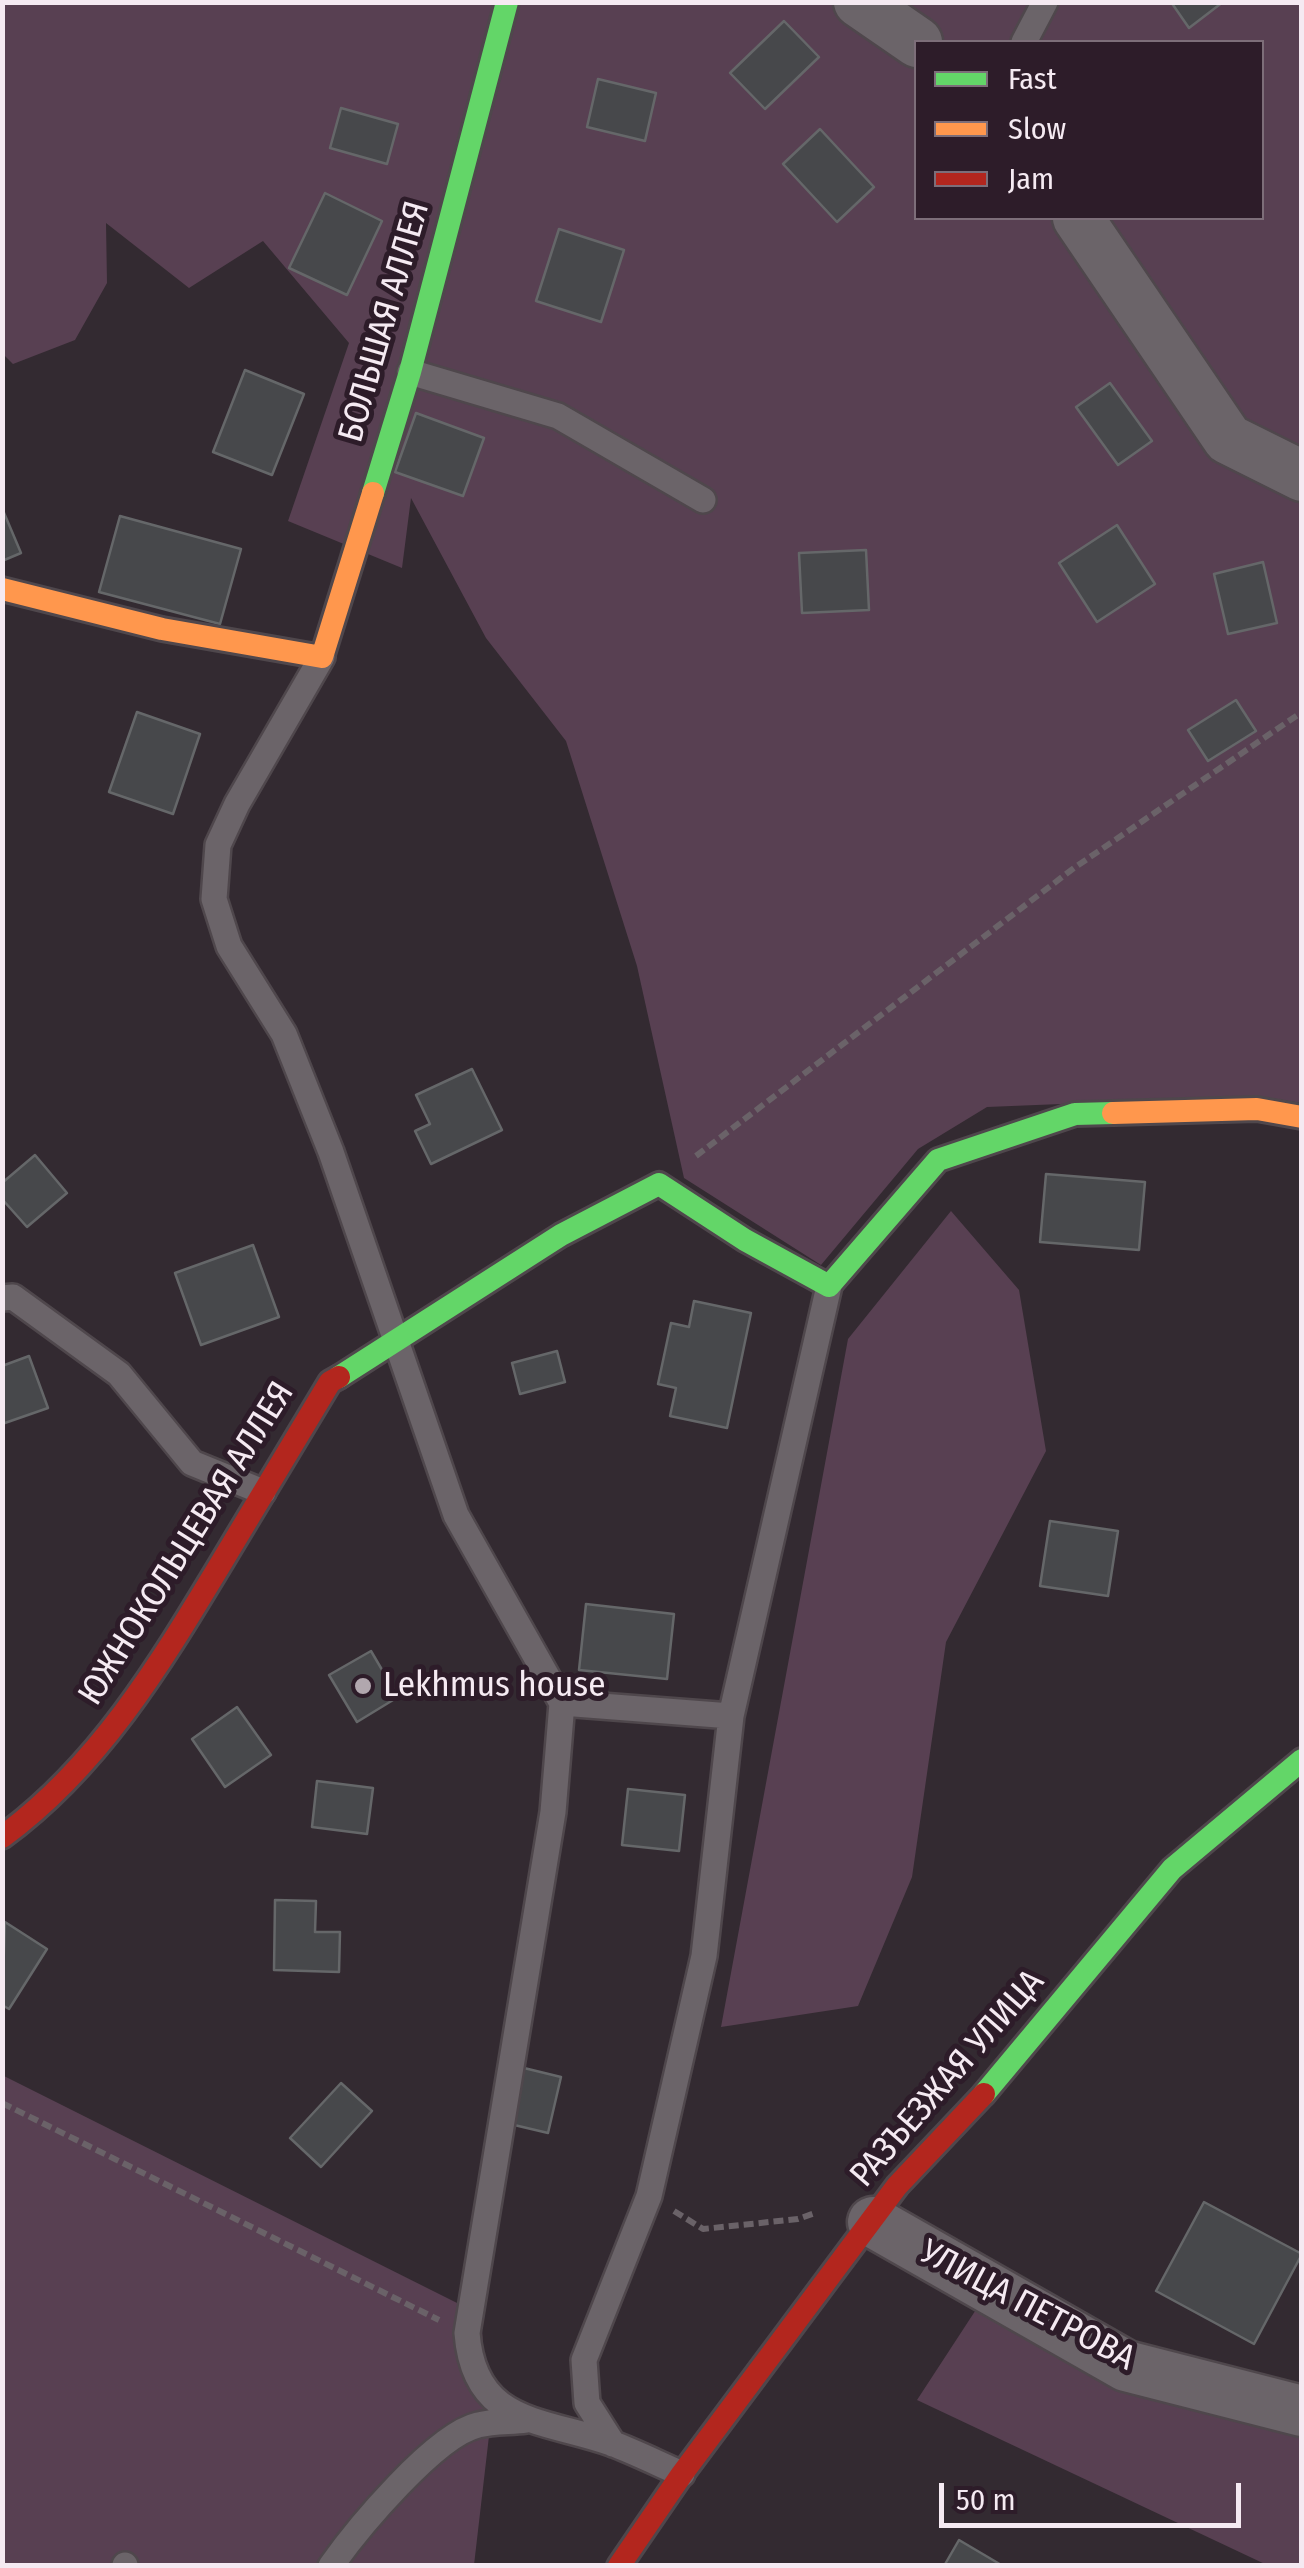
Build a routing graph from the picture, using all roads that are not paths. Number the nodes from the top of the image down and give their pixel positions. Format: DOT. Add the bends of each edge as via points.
graph roads {
  1 [pos="508,2"];
  2 [pos="859,2"];
  3 [pos="1045,2"];
  4 [pos="914,40"];
  5 [pos="1025,40"];
  6 [pos="1079,220"];
  7 [pos="410,372"];
  8 [pos="1302,476"];
  9 [pos="704,500"];
  10 [pos="2,589"];
  11 [pos="322,657"];
  12 [pos="1302,1118"];
  13 [pos="829,1286"];
  14 [pos="2,1298"];
  15 [pos="395,1338"];
  16 [pos="262,1492"];
  17 [pos="562,1703"];
  18 [pos="731,1716"];
  19 [pos="1302,1760"];
  20 [pos="2,1837"];
  21 [pos="852,2215"];
  22 [pos="1302,2411"];
  23 [pos="526,2420"];
  24 [pos="613,2444"];
  25 [pos="682,2474"];
  26 [pos="330,2566"];
  27 [pos="619,2566"];
  1 -- 7 [label="street, БОЛЬШАЯ АЛЛЕЯ"];
  2 -- 4 [label="street"];
  3 -- 5 [label="lane"];
  6 -- 8 [label="street" via="1228,439"];
  7 -- 9 [label="lane" via="558,416"];
  7 -- 11 [label="street, БОЛЬШАЯ АЛЛЕЯ"];
  10 -- 11 [label="street" via="162,629"];
  11 -- 15 [label="lane" via="218,845 214,899 229,946 284,1034"];
  12 -- 13 [label="street" via="1258,1109 1075,1114 938,1160"];
  13 -- 15 [label="street, ЮЖНОКОЛЬЦЕВАЯ АЛЛЕЯ" via="660,1184 561,1235"];
  13 -- 18 [label="lane"];
  14 -- 16 [label="lane" via="13,1297 118,1374 192,1463"];
  15 -- 16 [label="street, ЮЖНОКОЛЬЦЕВАЯ АЛЛЕЯ" via="330,1382"];
  15 -- 17 [label="lane" via="456,1515"];
  16 -- 20 [label="street, ЮЖНОКОЛЬЦЕВАЯ АЛЛЕЯ" via="180,1632 102,1744 43,1806"];
  17 -- 18 [label="lane"];
  17 -- 23 [label="lane" via="553,1812 468,2334 478,2380 498,2406"];
  18 -- 24 [label="lane" via="704,1956 649,2196 584,2360 588,2403"];
  19 -- 21 [label="street, РАЗЪЕЗЖАЯ УЛИЦА" via="1172,1869 973,2107 897,2186"];
  21 -- 22 [label="street, УЛИЦА ПЕТРОВА" via="1126,2366"];
  21 -- 25 [label="street, РАЗЪЕЗЖАЯ УЛИЦА"];
  23 -- 24 [label="lane"];
  23 -- 26 [label="lane" via="478,2425 440,2446"];
  24 -- 25 [label="lane"];
  25 -- 27 [label="street, РАЗЪЕЗЖАЯ УЛИЦА"];
}
